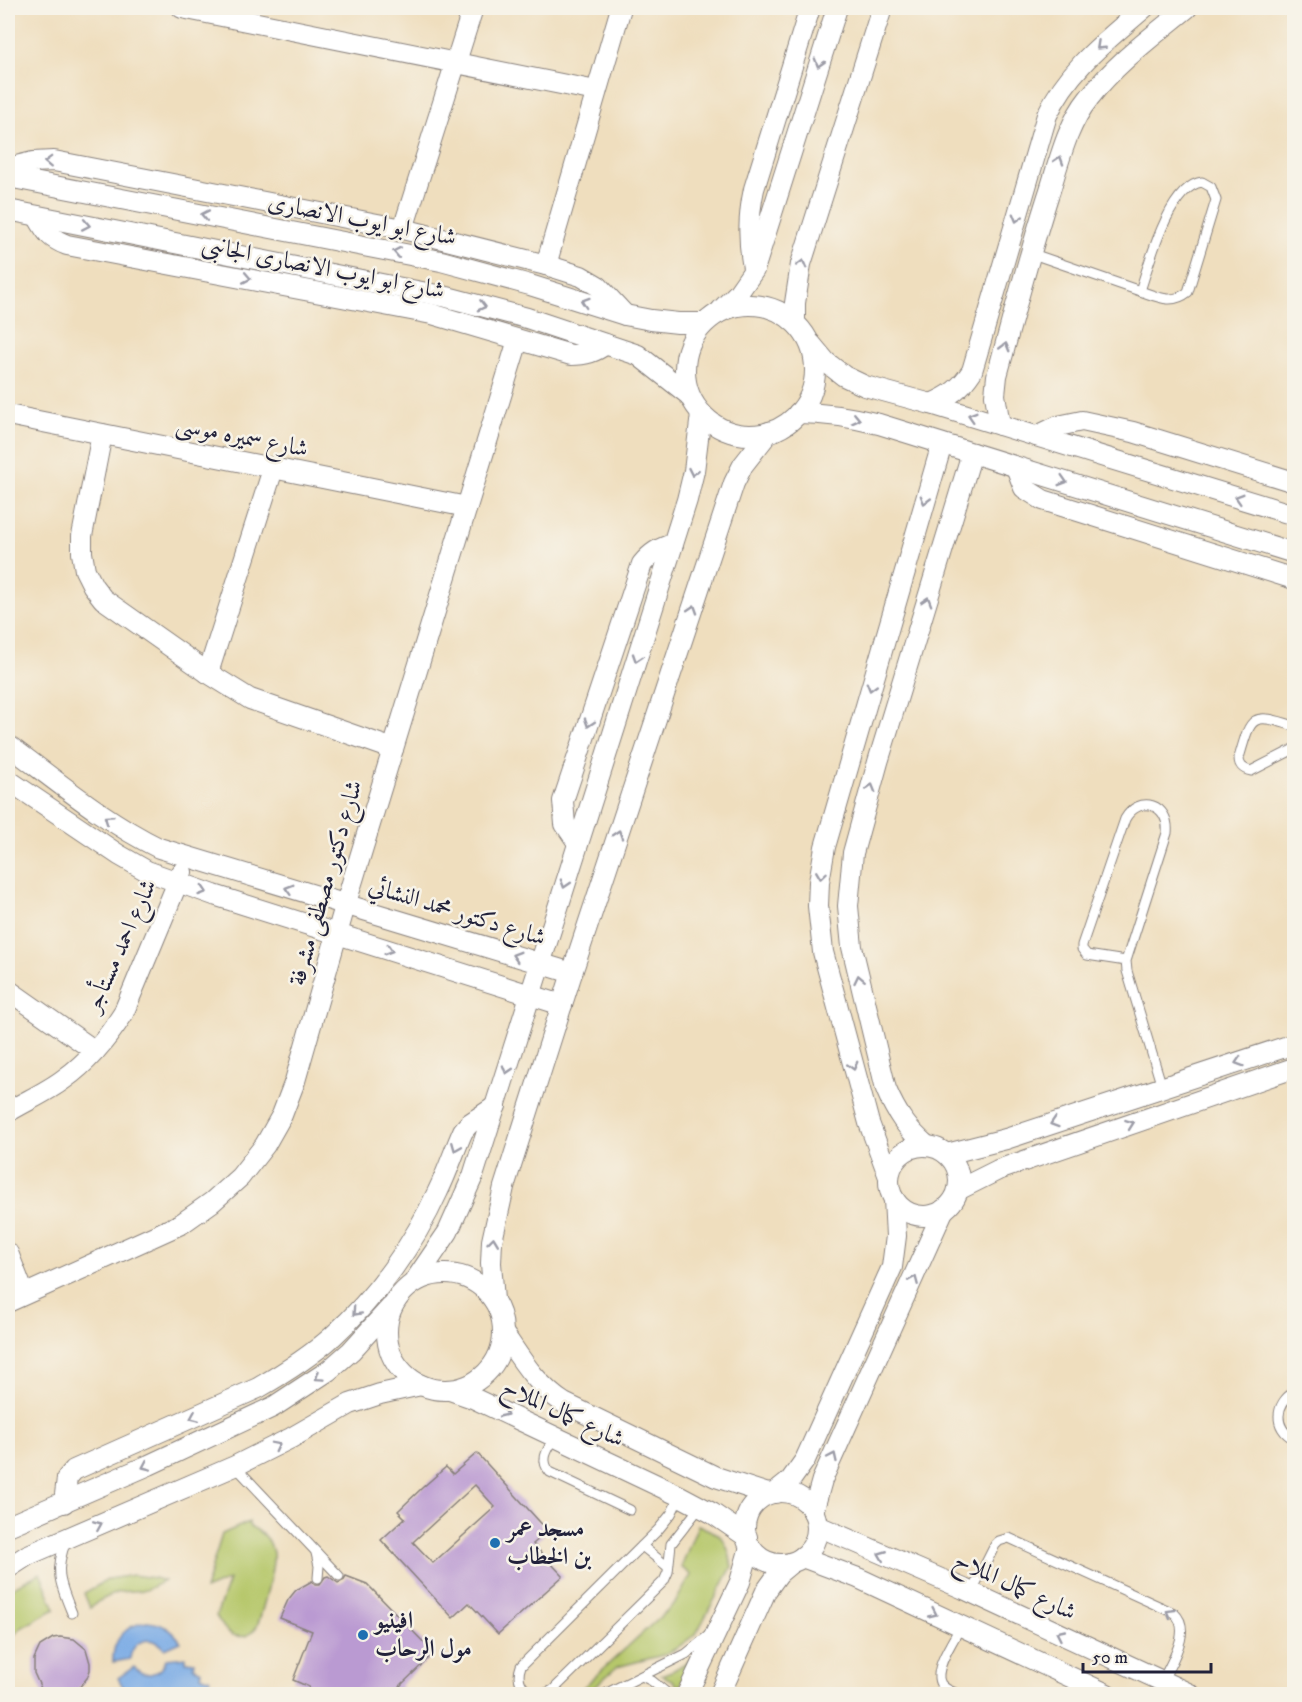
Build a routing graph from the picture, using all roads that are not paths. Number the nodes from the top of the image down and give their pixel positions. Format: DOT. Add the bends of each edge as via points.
graph roads {
  1 [pos="182,8"];
  2 [pos="474,8"];
  3 [pos="621,8"];
  4 [pos="810,8"];
  5 [pos="837,8"];
  6 [pos="882,8"];
  7 [pos="1144,8"];
  8 [pos="1187,8"];
  9 [pos="456,63"];
  10 [pos="596,91"];
  11 [pos="8,168"];
  12 [pos="8,177"];
  13 [pos="8,210"];
  14 [pos="37,216"];
  15 [pos="403,229"];
  16 [pos="1030,253"];
  17 [pos="546,265"];
  18 [pos="754,270"];
  19 [pos="1140,291"];
  20 [pos="625,315"];
  21 [pos="711,317"];
  22 [pos="795,322"];
  23 [pos="518,340"];
  24 [pos="606,344"];
  25 [pos="811,344"];
  26 [pos="689,395"];
  27 [pos="931,404"];
  28 [pos="798,413"];
  29 [pos="701,414"];
  30 [pos="8,415"];
  31 [pos="1000,425"];
  32 [pos="769,432"];
  33 [pos="102,434"];
  34 [pos="1037,436"];
  35 [pos="942,444"];
  36 [pos="972,453"];
  37 [pos="1016,467"];
  38 [pos="273,469"];
  39 [pos="1294,482"];
  40 [pos="467,507"];
  41 [pos="1294,515"];
  42 [pos="673,544"];
  43 [pos="1294,553"];
  44 [pos="1294,579"];
  45 [pos="208,673"];
  46 [pos="1294,726"];
  47 [pos="8,745"];
  48 [pos="393,749"];
  49 [pos="1294,749"];
  50 [pos="8,780"];
  51 [pos="578,843"];
  52 [pos="187,858"];
  53 [pos="177,883"];
  54 [pos="345,906"];
  55 [pos="337,934"];
  56 [pos="1126,961"];
  57 [pos="540,963"];
  58 [pos="572,973"];
  59 [pos="8,990"];
  60 [pos="531,994"];
  61 [pos="562,1005"];
  62 [pos="1294,1044"];
  63 [pos="95,1051"];
  64 [pos="1294,1068"];
  65 [pos="1162,1087"];
  66 [pos="496,1106"];
  67 [pos="8,1112"];
  68 [pos="927,1146"];
  69 [pos="947,1154"];
  70 [pos="889,1177"];
  71 [pos="958,1190"];
  72 [pos="894,1199"];
  73 [pos="944,1209"];
  74 [pos="8,1253"];
  75 [pos="414,1282"];
  76 [pos="16,1298"];
  77 [pos="494,1299"];
  78 [pos="391,1307"];
  79 [pos="504,1334"];
  80 [pos="421,1385"];
  81 [pos="450,1390"];
  82 [pos="1294,1392"];
  83 [pos="555,1437"];
  84 [pos="1294,1439"];
  85 [pos="235,1466"];
  86 [pos="772,1493"];
  87 [pos="680,1496"];
  88 [pos="63,1503"];
  89 [pos="700,1507"];
  90 [pos="630,1510"];
  91 [pos="815,1519"];
  92 [pos="8,1526"];
  93 [pos="67,1538"];
  94 [pos="748,1542"];
  95 [pos="642,1546"];
  96 [pos="316,1553"];
  97 [pos="797,1560"];
  98 [pos="668,1567"];
  99 [pos="8,1568"];
  100 [pos="339,1576"];
  101 [pos="318,1578"];
  102 [pos="971,1593"];
  103 [pos="72,1612"];
  104 [pos="721,1625"];
  105 [pos="961,1626"];
  106 [pos="642,1676"];
  107 [pos="1162,1682"];
  108 [pos="534,1695"];
  109 [pos="544,1695"];
  110 [pos="605,1695"];
  111 [pos="668,1695"];
  112 [pos="687,1695"];
  113 [pos="720,1695"];
  114 [pos="958,1695"];
  115 [pos="1107,1695"];
  116 [pos="1190,1695"];
  1 -- 9 [label="street"];
  2 -- 9 [label="street"];
  3 -- 10 [label="street"];
  4 -- 18 [label="street" via="754,189 749,216"];
  5 -- 18 [label="street, one-way"];
  22 -- 6 [label="street, one-way" via="801,264"];
  7 -- 27 [label="street, one-way" via="1089,57 1056,96 972,371 962,386"];
  16 -- 8 [label="street, one-way" via="1065,142 1084,105 1109,76"];
  9 -- 10 [label="street"];
  9 -- 15 [label="street"];
  10 -- 17 [label="street"];
  15 -- 11 [label="street, one-way" via="54,161"];
  20 -- 12 [label="street, شارع ابو ايوب الانصارى, one-way" via="441,261"];
  13 -- 14 [label="street"];
  14 -- 23 [label="street, شارع ابو ايوب الانصارى الجانبى, one-way" via="48,234 67,245 422,312"];
  14 -- 24 [label="street, one-way" via="447,297"];
  15 -- 17 [label="street"];
  16 -- 19 [label="lane"];
  31 -- 16 [label="street, one-way" via="995,396 997,376"];
  17 -- 20 [label="street" via="598,286"];
  18 -- 21 [label="street" via="738,293"];
  19 -- 19 [label="lane" via="1166,300 1188,292 1215,206 1214,192 1207,184 1197,183 1190,188 1169,213"];
  20 -- 21 [label="street, شارع ابو ايوب الانصارى" via="678,323"];
  21 -- 22 [label="street" via="738,305 759,305 778,310"];
  21 -- 26 [label="street" via="687,349 684,364"];
  22 -- 25 [label="street"];
  23 -- 24 [label="street, شارع ابو ايوب الانصارى الجانبى" via="572,355 585,355"];
  23 -- 40 [label="street, شارع دكتور مصطفى مشرفة"];
  24 -- 26 [label="street" via="638,355"];
  25 -- 27 [label="street" via="844,376 865,386"];
  25 -- 28 [label="street" via="813,388"];
  26 -- 29 [label="street"];
  31 -- 27 [label="street, one-way"];
  28 -- 32 [label="street"];
  28 -- 35 [label="street, one-way" via="852,417"];
  29 -- 32 [label="street" via="730,432"];
  29 -- 42 [label="street, one-way" via="693,471"];
  30 -- 33 [label="street, شارع سميره موسى"];
  31 -- 34 [label="street"];
  58 -- 32 [label="street, one-way" via="734,483"];
  33 -- 38 [label="street, شارع سميره موسى"];
  33 -- 45 [label="street" via="82,536 85,570 103,599"];
  34 -- 39 [label="street" via="1082,421 1133,432"];
  41 -- 34 [label="street, one-way"];
  35 -- 36 [label="street"];
  35 -- 70 [label="street, one-way" via="825,847 819,882 823,952 869,1123"];
  36 -- 37 [label="street"];
  68 -- 36 [label="street, one-way" via="909,1131 886,1089 852,947 849,884 853,853 878,762"];
  37 -- 43 [label="street, one-way"];
  37 -- 44 [label="street" via="1024,488 1043,500"];
  38 -- 40 [label="street, شارع سميره موسى"];
  38 -- 45 [label="street"];
  40 -- 48 [label="street, شارع دكتور مصطفى مشرفة"];
  42 -- 51 [label="street, one-way"];
  42 -- 51 [label="street, one-way" via="650,554 642,564 563,801 565,824"];
  45 -- 48 [label="street" via="250,699"];
  46 -- 49 [label="lane" via="1264,718 1252,722 1239,762 1251,771"];
  52 -- 47 [label="street, شارع دكتور محمد النشائي, one-way" via="132,835"];
  48 -- 54 [label="street, شارع دكتور مصطفى مشرفة"];
  50 -- 53 [label="street" via="119,855"];
  51 -- 57 [label="street, one-way"];
  52 -- 53 [label="street, شارع احمد مستأجر"];
  54 -- 52 [label="street, شارع دكتور محمد النشائي, one-way"];
  53 -- 55 [label="street, one-way"];
  53 -- 63 [label="street, شارع احمد مستأجر" via="123,1014"];
  54 -- 55 [label="street, شارع دكتور مصطفى مشرفة"];
  57 -- 54 [label="street, شارع دكتور محمد النشائي, one-way"];
  55 -- 60 [label="street, one-way"];
  55 -- 76 [label="street, شارع دكتور مصطفى مشرفة" via="282,1115 240,1177 181,1224"];
  56 -- 56 [label="lane" via="1167,833 1166,818 1149,805 1134,808 1125,819 1082,945 1087,955"];
  56 -- 65 [label="lane"];
  57 -- 58 [label="street, شارع دكتور محمد النشائي"];
  57 -- 60 [label="street"];
  58 -- 61 [label="street"];
  59 -- 63 [label="street"];
  60 -- 61 [label="street"];
  60 -- 66 [label="street, one-way"];
  77 -- 61 [label="street, one-way" via="491,1263 498,1211"];
  62 -- 65 [label="street, one-way"];
  63 -- 67 [label="street, شارع احمد مستأجر" via="62,1081"];
  71 -- 64 [label="street, one-way" via="998,1170"];
  65 -- 69 [label="street, one-way" via="1006,1139"];
  66 -- 75 [label="street" via="462,1205"];
  66 -- 88 [label="street, one-way" via="463,1131 439,1191 406,1249 334,1335 285,1373 258,1388 74,1470 67,1478"];
  68 -- 69 [label="street"];
  68 -- 70 [label="street" via="906,1150 892,1166"];
  69 -- 71 [label="street" via="958,1171"];
  70 -- 72 [label="street"];
  71 -- 73 [label="street"];
  72 -- 73 [label="street" via="901,1207 922,1216"];
  72 -- 86 [label="street" via="896,1236 892,1268 805,1460 790,1481"];
  91 -- 73 [label="street, one-way" via="822,1480"];
  74 -- 76 [label="street"];
  75 -- 77 [label="street" via="442,1273 457,1275 478,1284"];
  75 -- 78 [label="street"];
  77 -- 79 [label="street"];
  78 -- 80 [label="street" via="388,1346 400,1370"];
  78 -- 88 [label="street, one-way" via="328,1371 273,1407"];
  79 -- 81 [label="street" via="497,1358 481,1378"];
  79 -- 86 [label="street, شارع كمال الملاح" via="541,1385 564,1403 716,1477"];
  80 -- 81 [label="street"];
  85 -- 80 [label="street, one-way" via="350,1404"];
  81 -- 83 [label="street, شارع كمال الملاح, one-way"];
  82 -- 84 [label="lane" via="1281,1404 1279,1412 1283,1429"];
  83 -- 87 [label="street, شارع كمال الملاح"];
  83 -- 90 [label="lane" via="544,1458 550,1472"];
  93 -- 85 [label="street, one-way"];
  85 -- 96 [label="lane"];
  86 -- 91 [label="street" via="801,1498"];
  86 -- 94 [label="street" via="748,1513"];
  87 -- 89 [label="street, شارع كمال الملاح"];
  87 -- 95 [label="lane" via="665,1523"];
  88 -- 92 [label="street"];
  89 -- 94 [label="street, شارع كمال الملاح" via="722,1519"];
  89 -- 98 [label="lane" via="673,1540"];
  91 -- 97 [label="street" via="816,1538 811,1549"];
  102 -- 91 [label="street, شارع كمال الملاح, one-way"];
  93 -- 99 [label="street"];
  93 -- 103 [label="lane" via="58,1574"];
  94 -- 97 [label="street" via="768,1562"];
  94 -- 104 [label="street" via="740,1582"];
  95 -- 98 [label="lane"];
  95 -- 108 [label="lane" via="520,1666 520,1683"];
  96 -- 100 [label="lane"];
  96 -- 101 [label="lane"];
  97 -- 105 [label="street, one-way" via="858,1578"];
  97 -- 113 [label="street" via="779,1573 766,1592"];
  98 -- 109 [label="lane" via="664,1581"];
  107 -- 102 [label="street, شارع كمال الملاح, one-way"];
  107 -- 102 [label="lane, one-way" via="1183,1629 1179,1617 1165,1609 1010,1538 995,1545"];
  104 -- 106 [label="lane" via="686,1654"];
  104 -- 112 [label="street"];
  105 -- 114 [label="lane" via="939,1670 943,1686"];
  105 -- 115 [label="street"];
  106 -- 110 [label="lane"];
  106 -- 111 [label="lane"];
  107 -- 116 [label="street, شارع كمال الملاح"];
}
